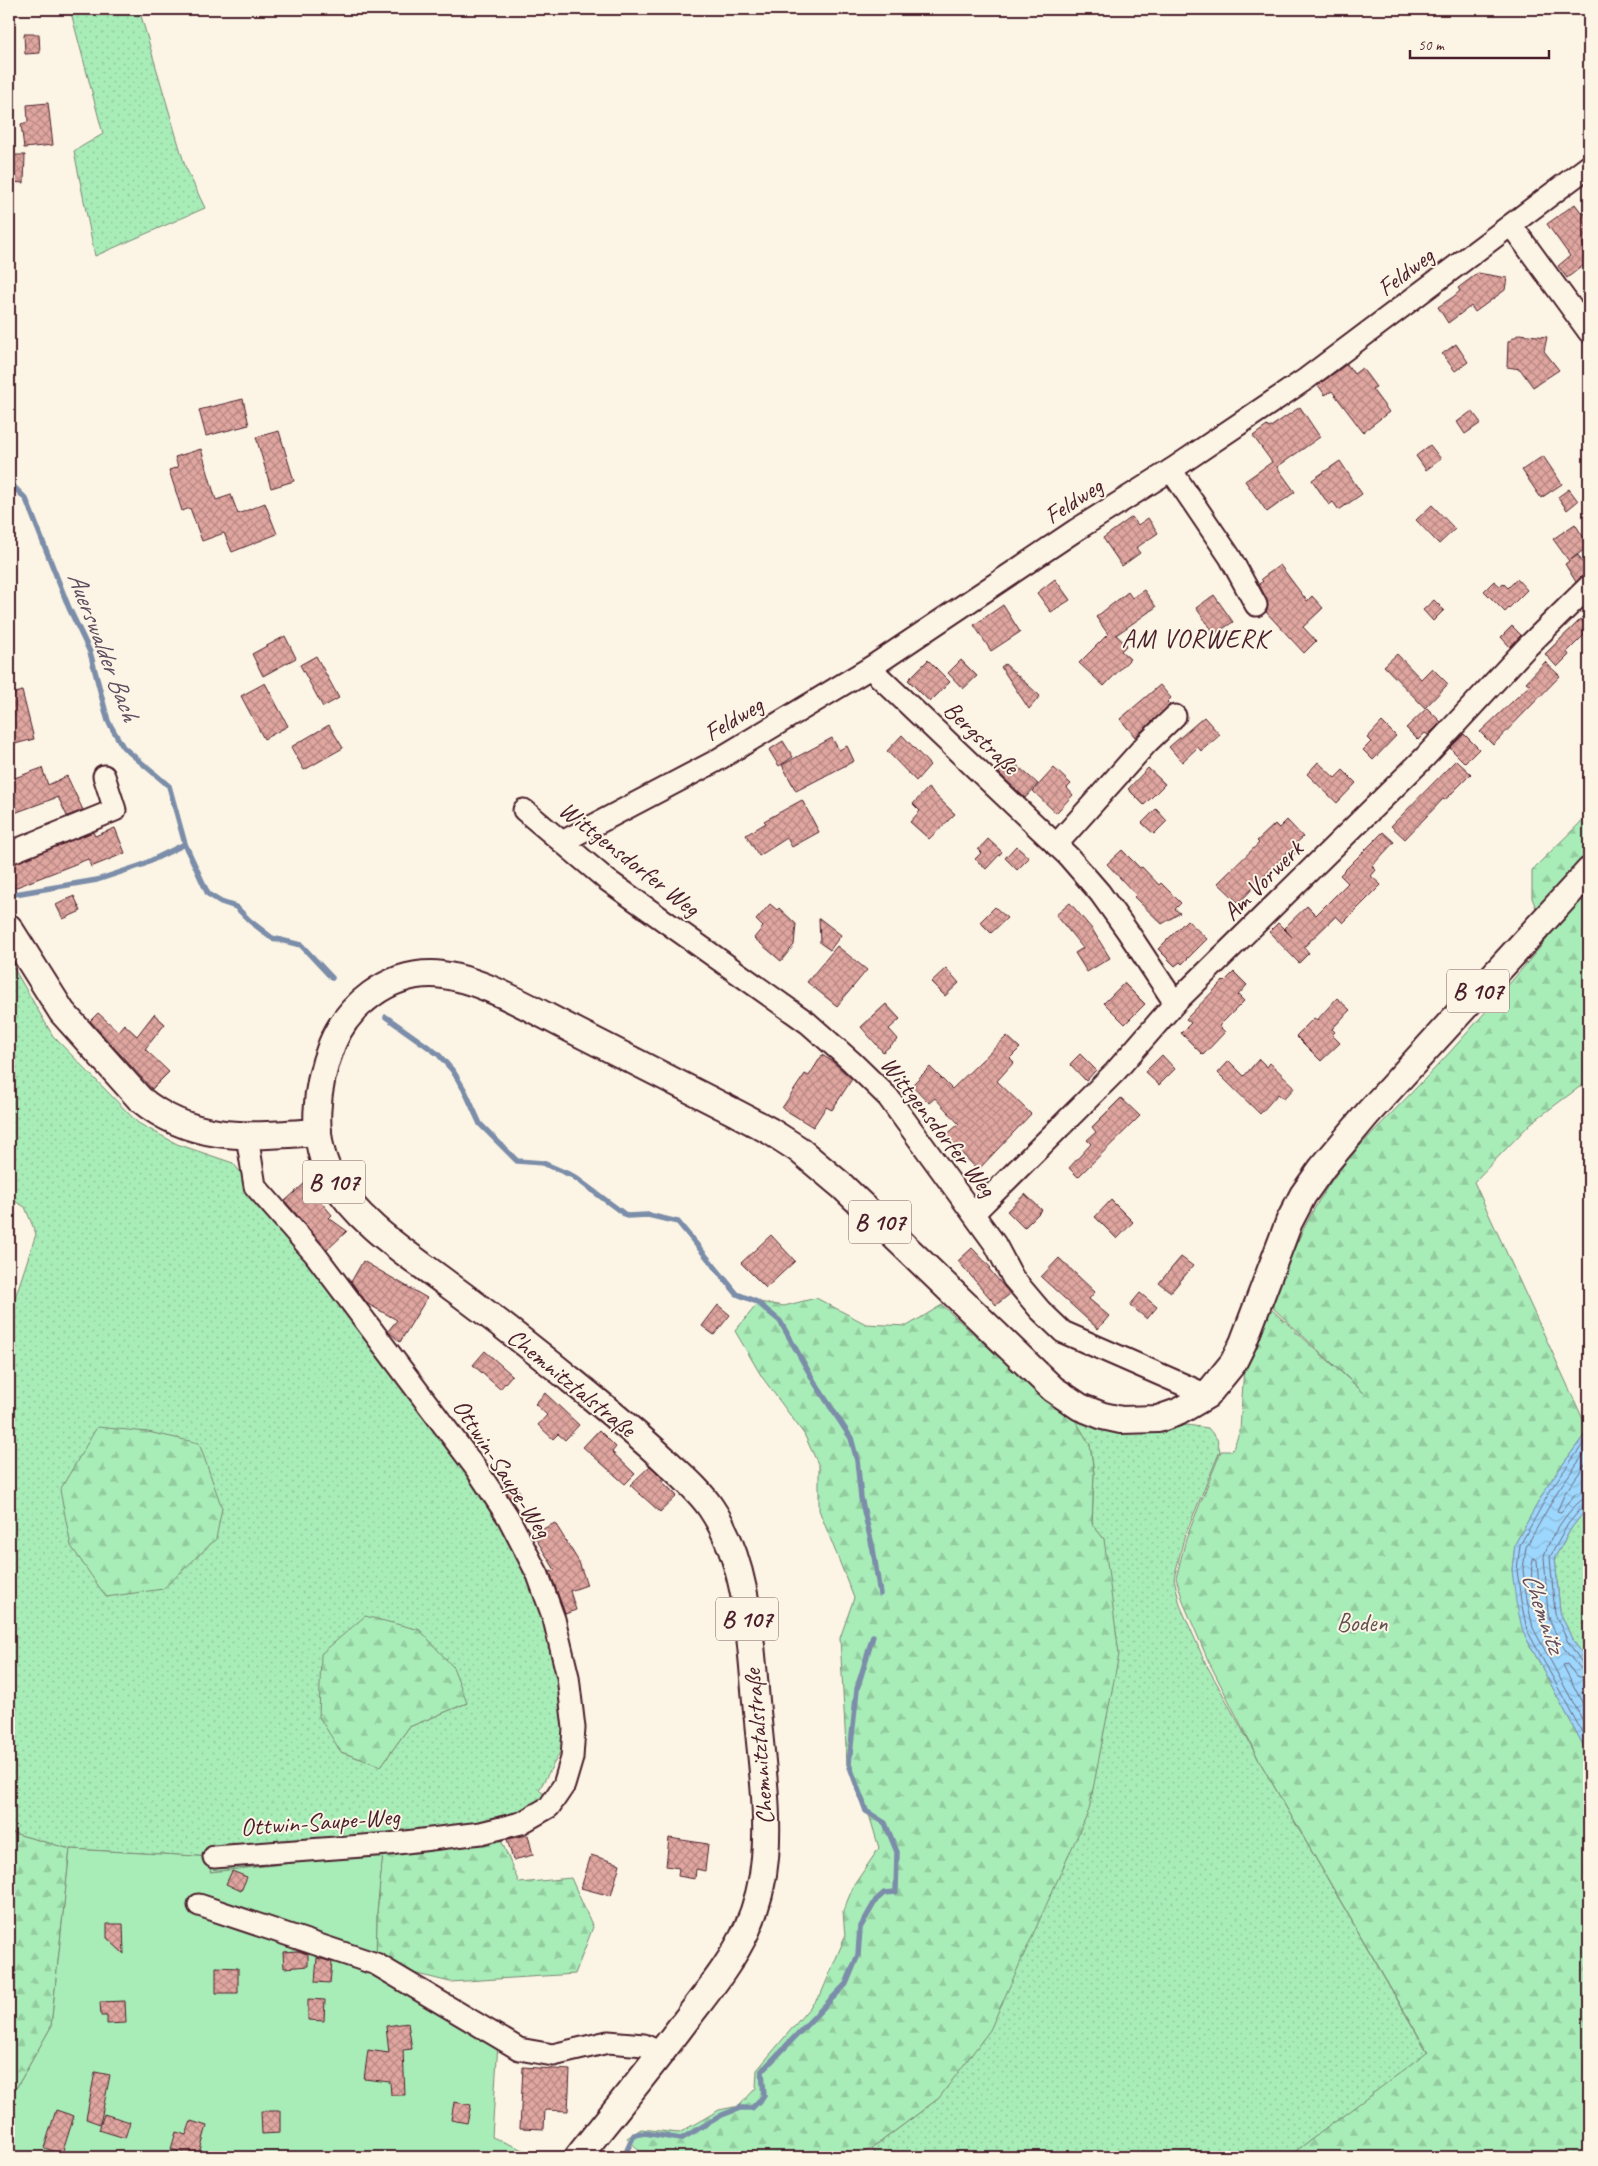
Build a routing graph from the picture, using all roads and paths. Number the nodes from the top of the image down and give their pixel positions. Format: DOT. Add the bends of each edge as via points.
graph roads {
  1 [pos="1589,166"];
  2 [pos="1512,225"];
  3 [pos="1589,332"];
  4 [pos="1171,470"];
  5 [pos="1589,586"];
  6 [pos="1256,604"];
  7 [pos="870,668"];
  8 [pos="1175,716"];
  9 [pos="104,776"];
  10 [pos="524,810"];
  11 [pos="562,842"];
  12 [pos="1056,845"];
  13 [pos="9,853"];
  14 [pos="1589,870"];
  15 [pos="9,928"];
  16 [pos="1175,1003"];
  17 [pos="318,1132"];
  18 [pos="247,1136"];
  19 [pos="974,1213"];
  20 [pos="1208,1395"];
  21 [pos="214,1857"];
  22 [pos="199,1905"];
  23 [pos="661,2053"];
  24 [pos="578,2157"];
  1 -- 2 [label="street, Feldweg"];
  2 -- 3 [label="street"];
  2 -- 4 [label="street, Feldweg" via="1306,379"];
  4 -- 6 [label="street" via="1230,557"];
  4 -- 7 [label="street, Feldweg"];
  5 -- 16 [label="street, Am Vorwerk" via="1424,757"];
  7 -- 11 [label="street, Feldweg" via="714,762"];
  7 -- 12 [label="street, Bergstraße"];
  8 -- 12 [label="street"];
  9 -- 13 [label="street" via="115,810"];
  10 -- 11 [label="street, Wittgensdorfer Weg"];
  11 -- 19 [label="street, Wittgensdorfer Weg" via="607,880 808,1023 851,1061 888,1096"];
  12 -- 16 [label="street, Bergstraße" via="1100,893"];
  14 -- 20 [label="main road, B 107" via="1322,1168 1289,1222 1236,1356"];
  15 -- 18 [label="main road" via="62,1012 152,1110 196,1130"];
  16 -- 19 [label="street, Am Vorwerk" via="1115,1072"];
  17 -- 18 [label="main road"];
  17 -- 20 [label="main road, B 107" via="317,1111 322,1077 337,1033 347,1016 361,1002 404,978 428,974 455,976 503,995 738,1114 798,1149 842,1186 1053,1389 1080,1407 1103,1416 1141,1421 1178,1412"];
  17 -- 23 [label="main road, Chemnitztalstraße / B 107" via="330,1175 346,1199 408,1255 641,1437 700,1494 731,1545 746,1607 764,1784 764,1876 755,1908 728,1963"];
  18 -- 21 [label="street, Ottwin-Saupe-Weg" via="255,1186 314,1254 475,1467 508,1517 538,1576 554,1619 568,1677 574,1728 572,1758 564,1785 550,1807 521,1823 481,1834"];
  19 -- 20 [label="street, Wittgensdorfer Weg" via="996,1244 1013,1278 1062,1332"];
  22 -- 23 [label="street" via="376,1964 519,2049 553,2055 608,2042 644,2045"];
  23 -- 24 [label="main road, Chemnitztalstraße / B 107"];
}
